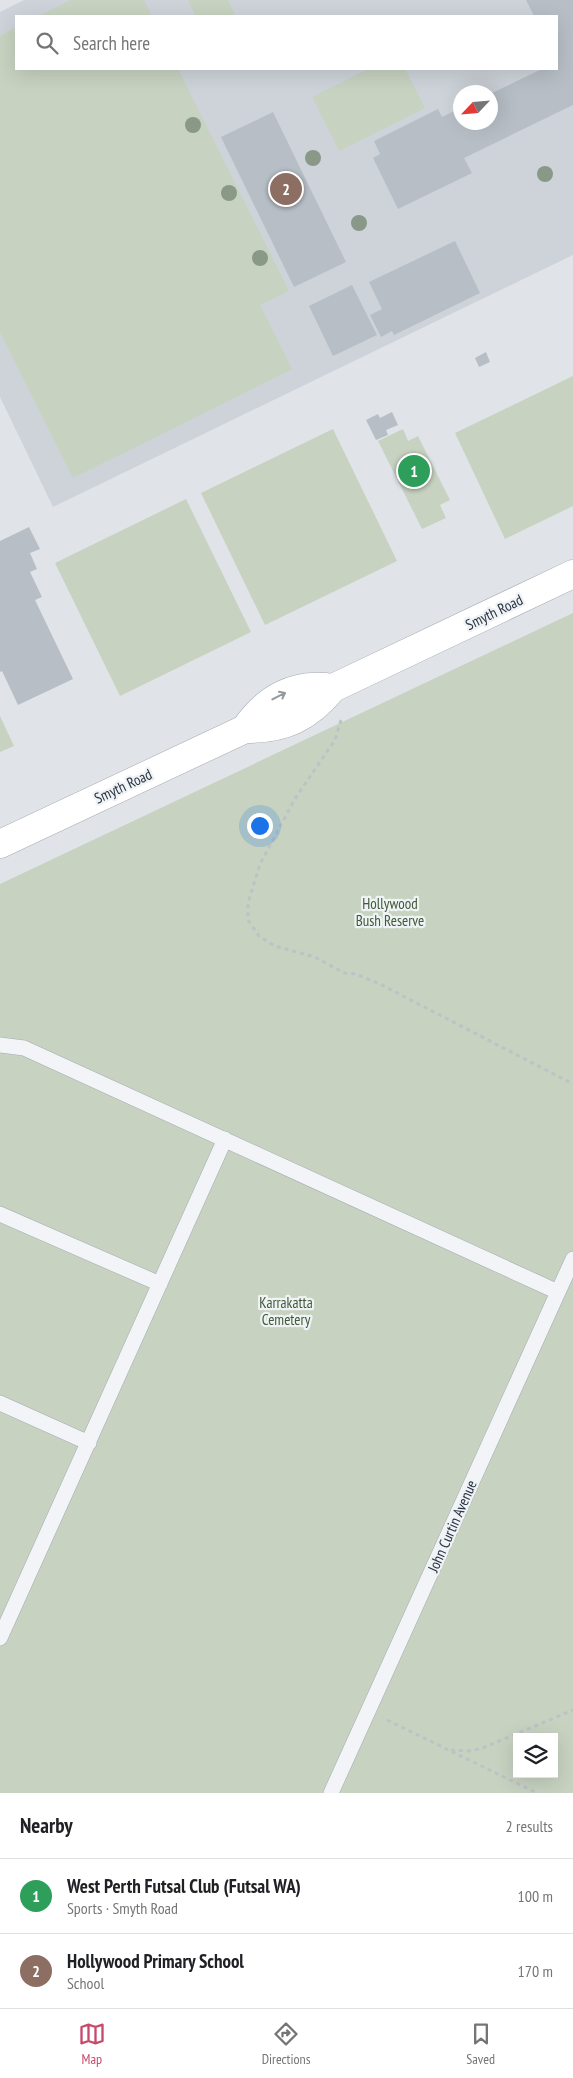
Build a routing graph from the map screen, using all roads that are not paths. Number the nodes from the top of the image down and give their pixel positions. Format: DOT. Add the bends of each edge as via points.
graph roads {
  1 [pos="573,574"];
  2 [pos="0,844"];
  3 [pos="0,1045"];
  4 [pos="225,1139"];
  5 [pos="0,1214"];
  6 [pos="573,1259"];
  7 [pos="160,1284"];
  8 [pos="558,1292"];
  9 [pos="0,1403"];
  10 [pos="89,1443"];
  11 [pos="0,1638"];
  12 [pos="331,1793"];
  1 -- 2 [label="main road, Smyth Road" via="336,687 320,705 294,721 278,727 245,729"];
  3 -- 4 [label="lane" via="24,1048"];
  4 -- 7 [label="lane"];
  4 -- 8 [label="lane"];
  5 -- 7 [label="lane"];
  6 -- 8 [label="lane, John Curtin Avenue"];
  7 -- 10 [label="lane"];
  8 -- 12 [label="lane, John Curtin Avenue"];
  9 -- 10 [label="lane"];
  10 -- 11 [label="lane"];
}
